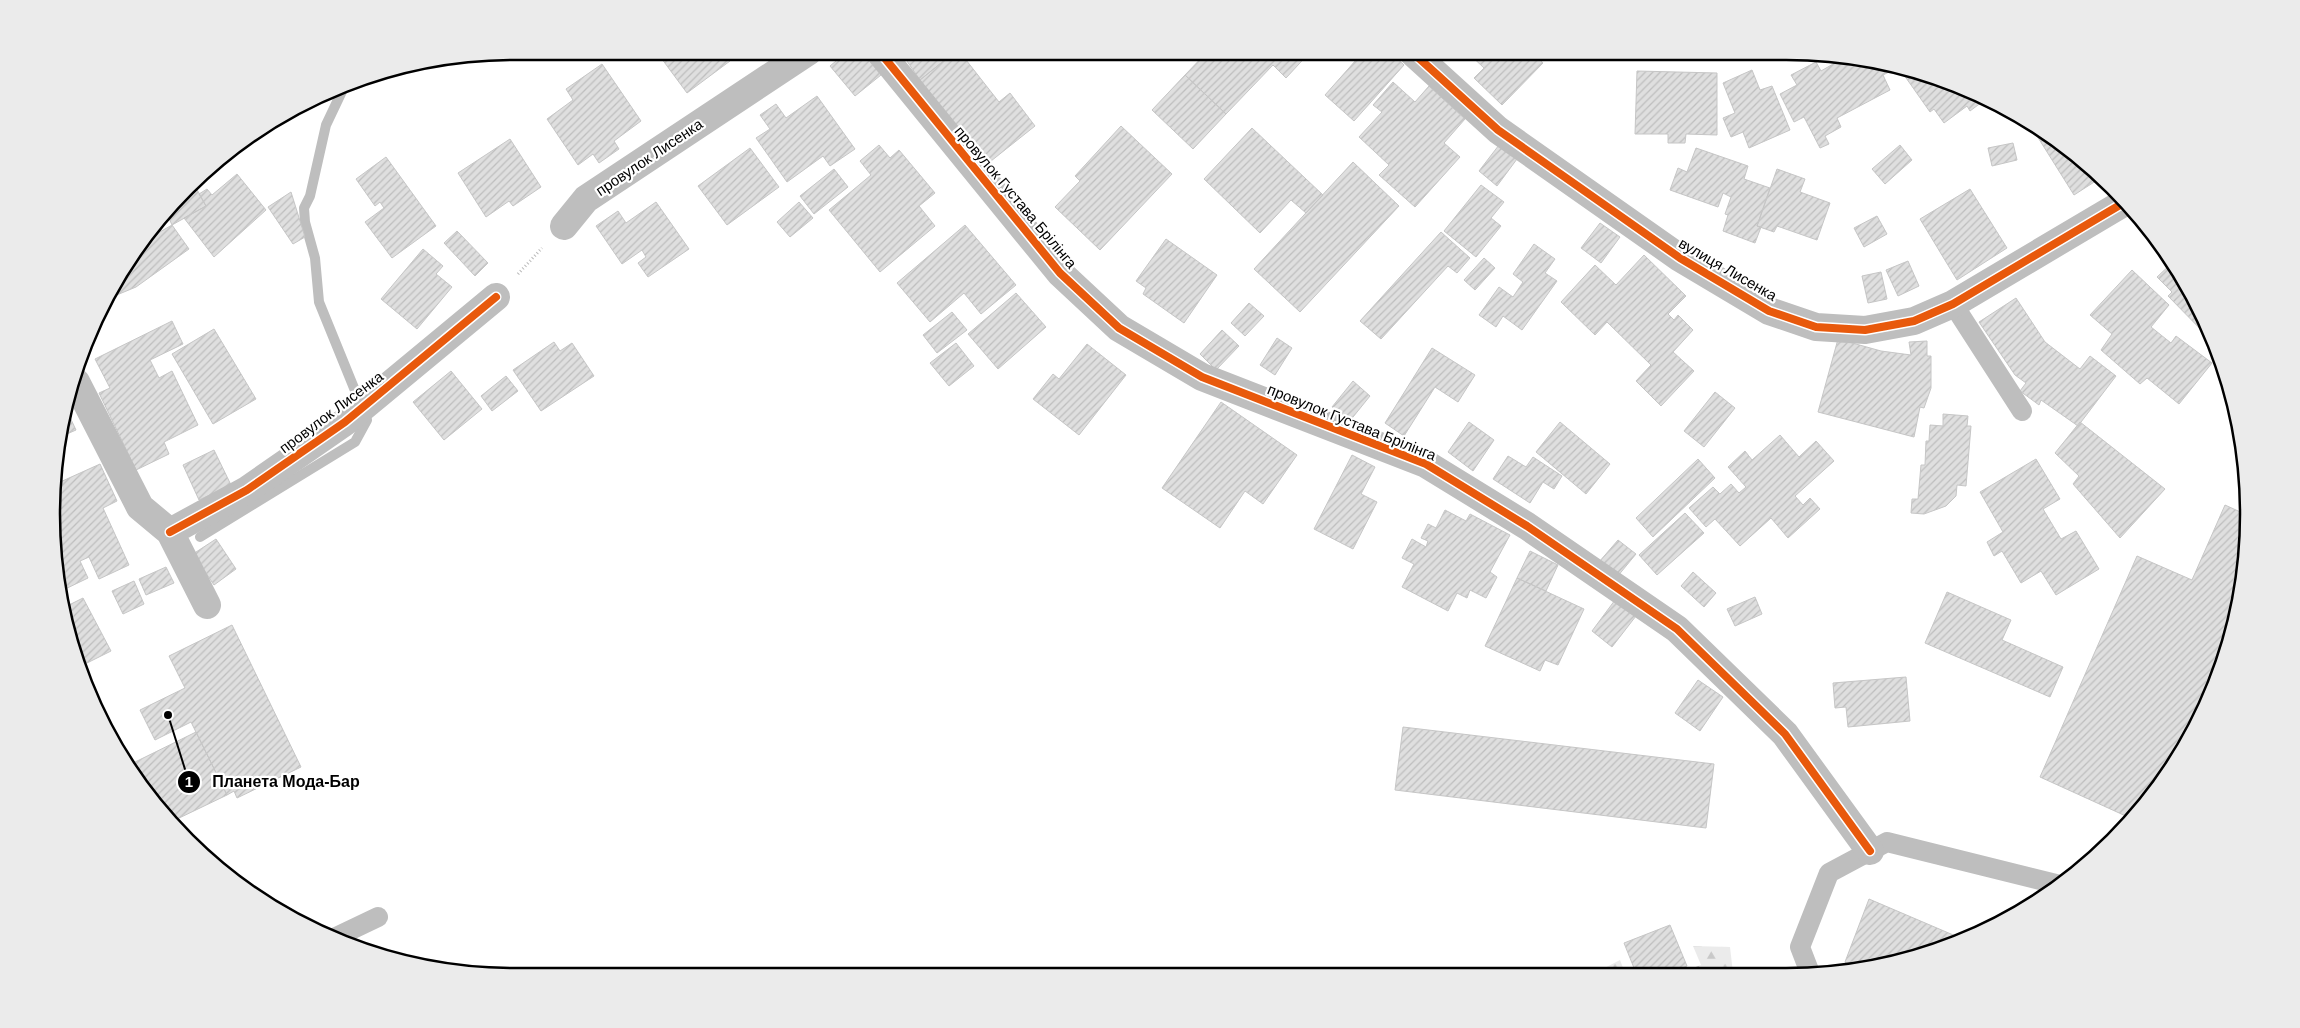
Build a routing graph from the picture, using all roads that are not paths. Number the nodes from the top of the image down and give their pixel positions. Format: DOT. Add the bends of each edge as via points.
graph roads {
  1 [pos="795,60"];
  2 [pos="886,60"];
  3 [pos="1421,60"];
  4 [pos="2119,206"];
  5 [pos="564,226"];
  6 [pos="496,297"];
  7 [pos="1953,304"];
  8 [pos="78,386"];
  9 [pos="2022,411"];
  10 [pos="170,532"];
  11 [pos="207,605"];
  12 [pos="1870,851"];
  13 [pos="2050,883"];
  14 [pos="378,917"];
  15 [pos="342,934"];
  16 [pos="1808,967"];
  1 -- 5 [label="street, провулок Лисенка" via="586,199"];
  2 -- 12 [label="street, провулок Густава Брілінга" via="1060,273 1119,328 1202,376 1426,464 1527,526 1669,624 1785,734"];
  3 -- 7 [label="street, вулиця Лисенка" via="1498,130 1680,258 1770,311 1816,327 1865,330 1914,322"];
  4 -- 7 [label="street, вулиця Лисенка"];
  6 -- 10 [label="street, провулок Лисенка" via="344,422 247,490"];
  7 -- 9 [label="lane"];
  8 -- 10 [label="street" via="140,507"];
  10 -- 11 [label="street"];
  12 -- 13 [label="lane" via="1887,842"];
  12 -- 16 [label="lane" via="1829,873 1800,946"];
  14 -- 15 [label="lane"];
}
